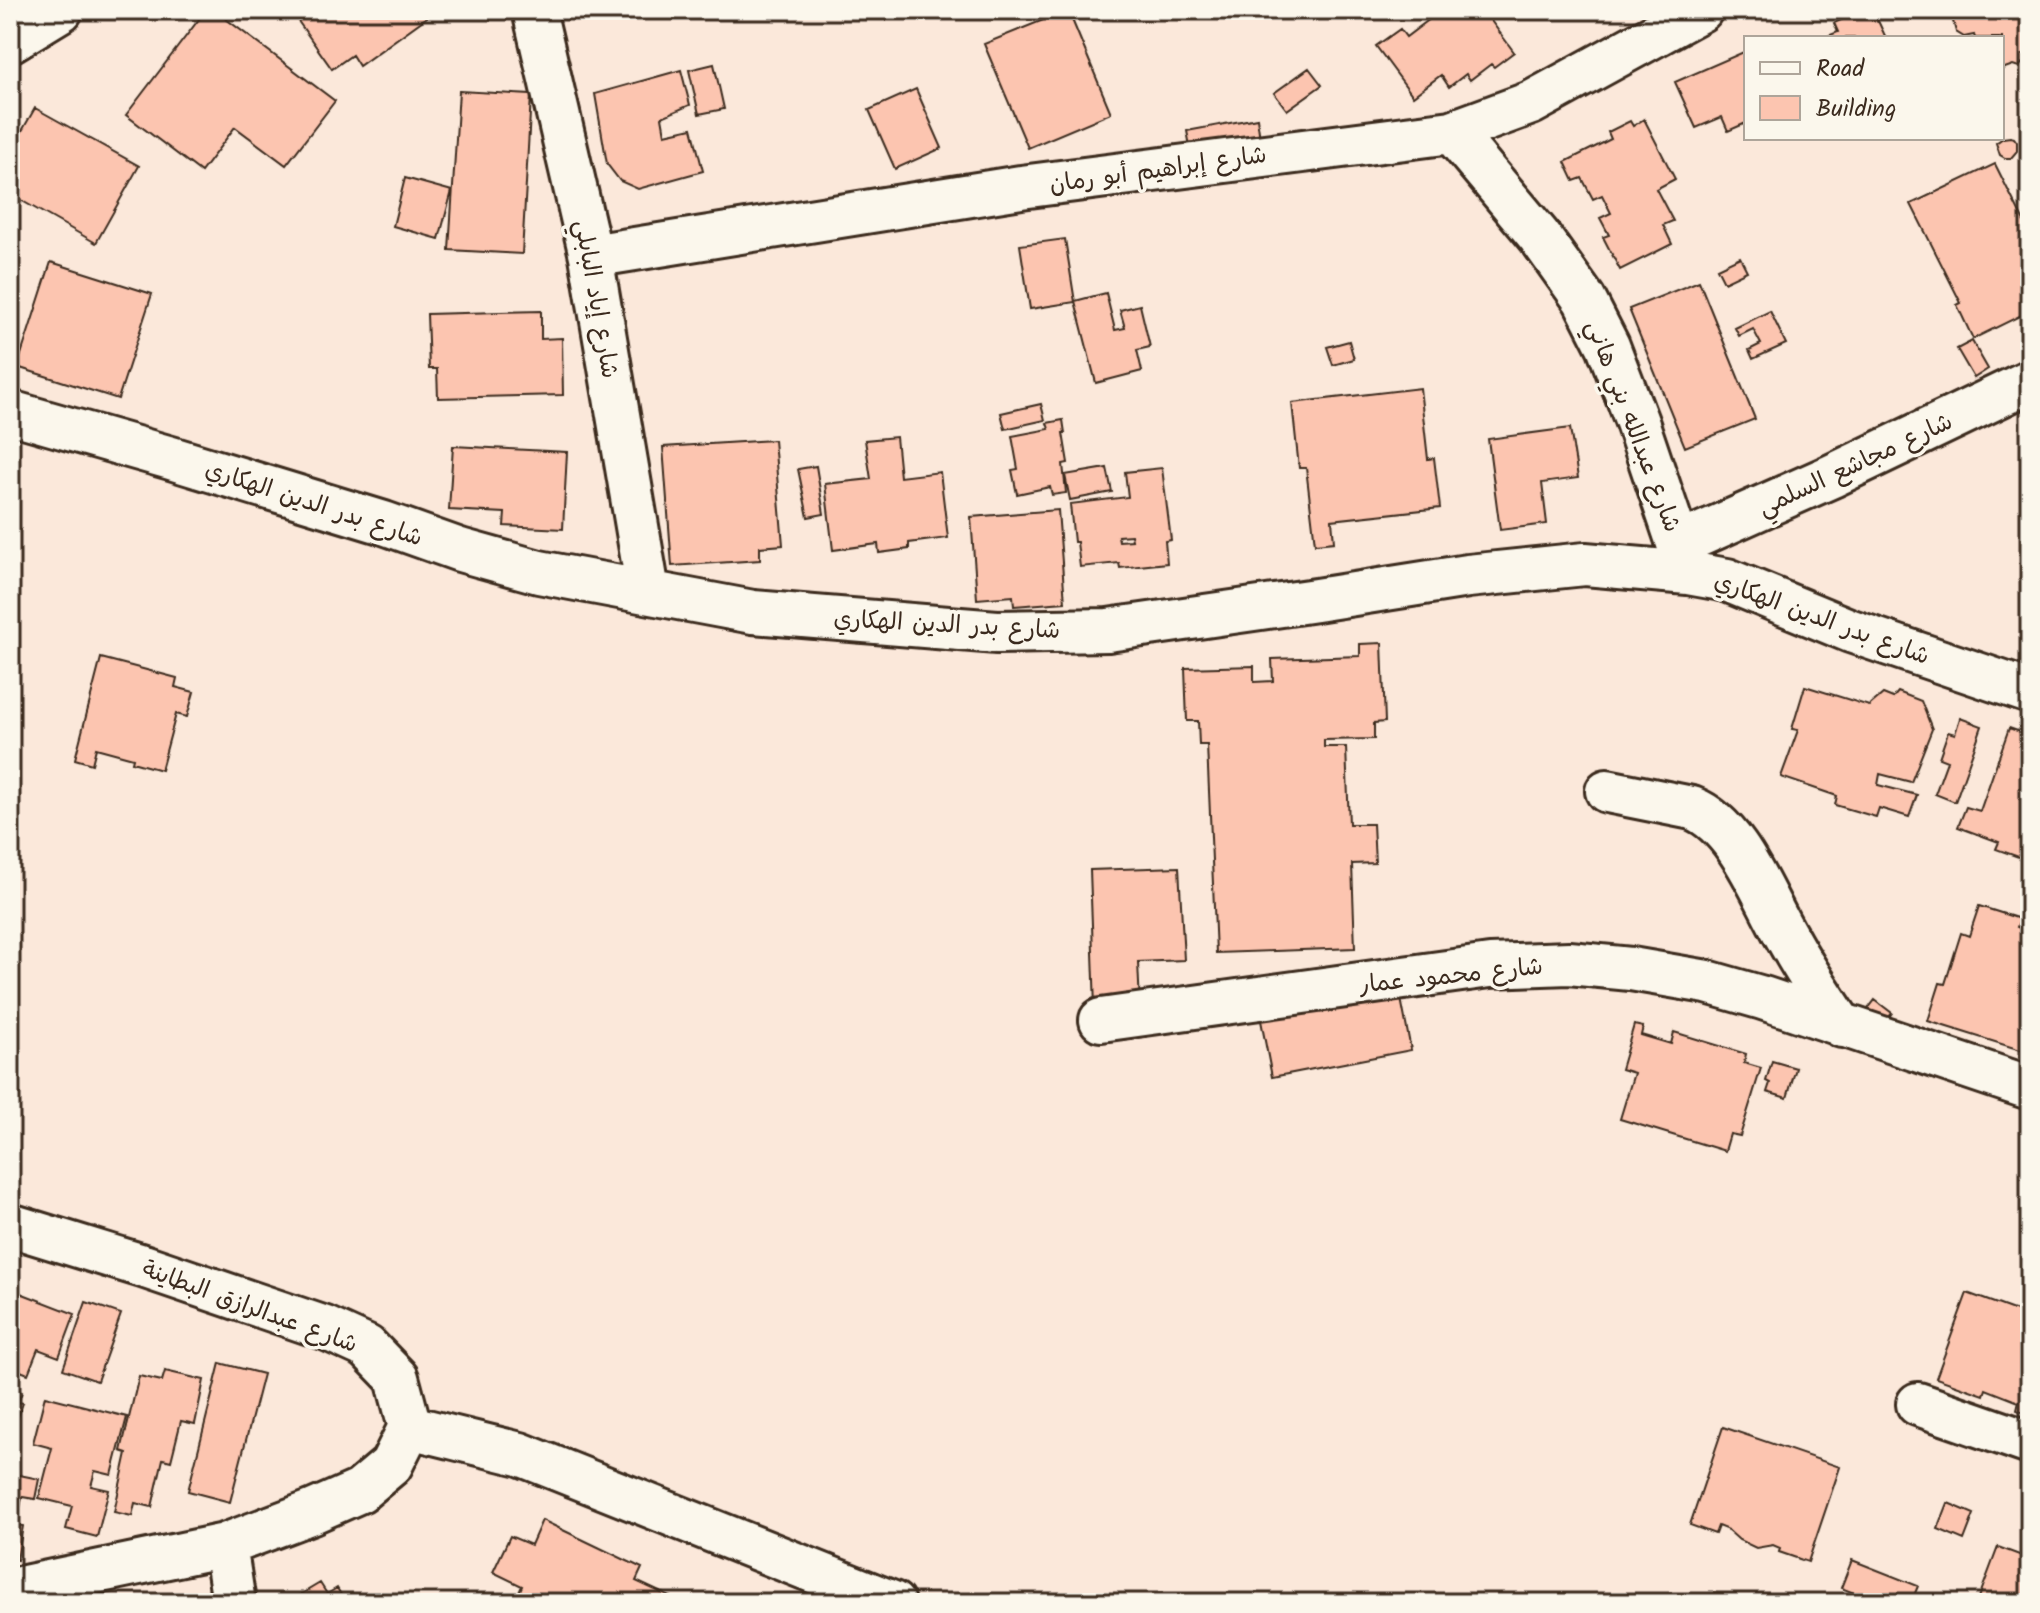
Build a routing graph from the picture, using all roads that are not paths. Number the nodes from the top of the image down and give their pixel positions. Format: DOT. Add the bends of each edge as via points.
graph roads {
  1 [pos="61,10"];
  2 [pos="534,10"];
  3 [pos="1701,10"];
  4 [pos="10,41"];
  5 [pos="1452,132"];
  6 [pos="591,256"];
  7 [pos="2030,381"];
  8 [pos="10,412"];
  9 [pos="1684,558"];
  10 [pos="648,591"];
  11 [pos="2030,692"];
  12 [pos="1607,791"];
  13 [pos="1101,1020"];
  14 [pos="1842,1026"];
  15 [pos="2030,1088"];
  16 [pos="10,1225"];
  17 [pos="1918,1404"];
  18 [pos="410,1427"];
  19 [pos="2030,1443"];
  20 [pos="225,1545"];
  21 [pos="10,1590"];
  22 [pos="234,1603"];
  23 [pos="893,1603"];
  1 -- 4 [label="street"];
  2 -- 6 [label="street, شارع إياد البابلي"];
  3 -- 5 [label="street, شارع إبراهيم أبو رمان" via="1531,103"];
  5 -- 6 [label="street, شارع إبراهيم أبو رمان" via="1021,187"];
  5 -- 9 [label="street, شارع عبدالله بني هاني" via="1584,299 1618,371"];
  6 -- 10 [label="street, شارع إياد البابلي"];
  7 -- 9 [label="street, شارع مجاشع السلمي" via="1832,476"];
  8 -- 10 [label="street, شارع بدر الدين الهكاري" via="460,550 539,572"];
  9 -- 10 [label="street, شارع بدر الدين الهكاري" via="1468,576 1108,630 1013,631 753,612"];
  9 -- 11 [label="street, شارع بدر الدين الهكاري" via="1851,631"];
  12 -- 14 [label="street" via="1692,808 1722,827"];
  13 -- 14 [label="street, شارع محمود عمار" via="1490,966 1569,963 1707,982"];
  14 -- 15 [label="street, شارع محمود عمار"];
  16 -- 18 [label="street, شارع عبدالرازق البطاينة" via="325,1328 367,1347 397,1378"];
  17 -- 19 [label="street"];
  18 -- 20 [label="street" via="391,1465 360,1491"];
  18 -- 23 [label="street" via="520,1454"];
  20 -- 21 [label="street"];
  20 -- 22 [label="street"];
}
